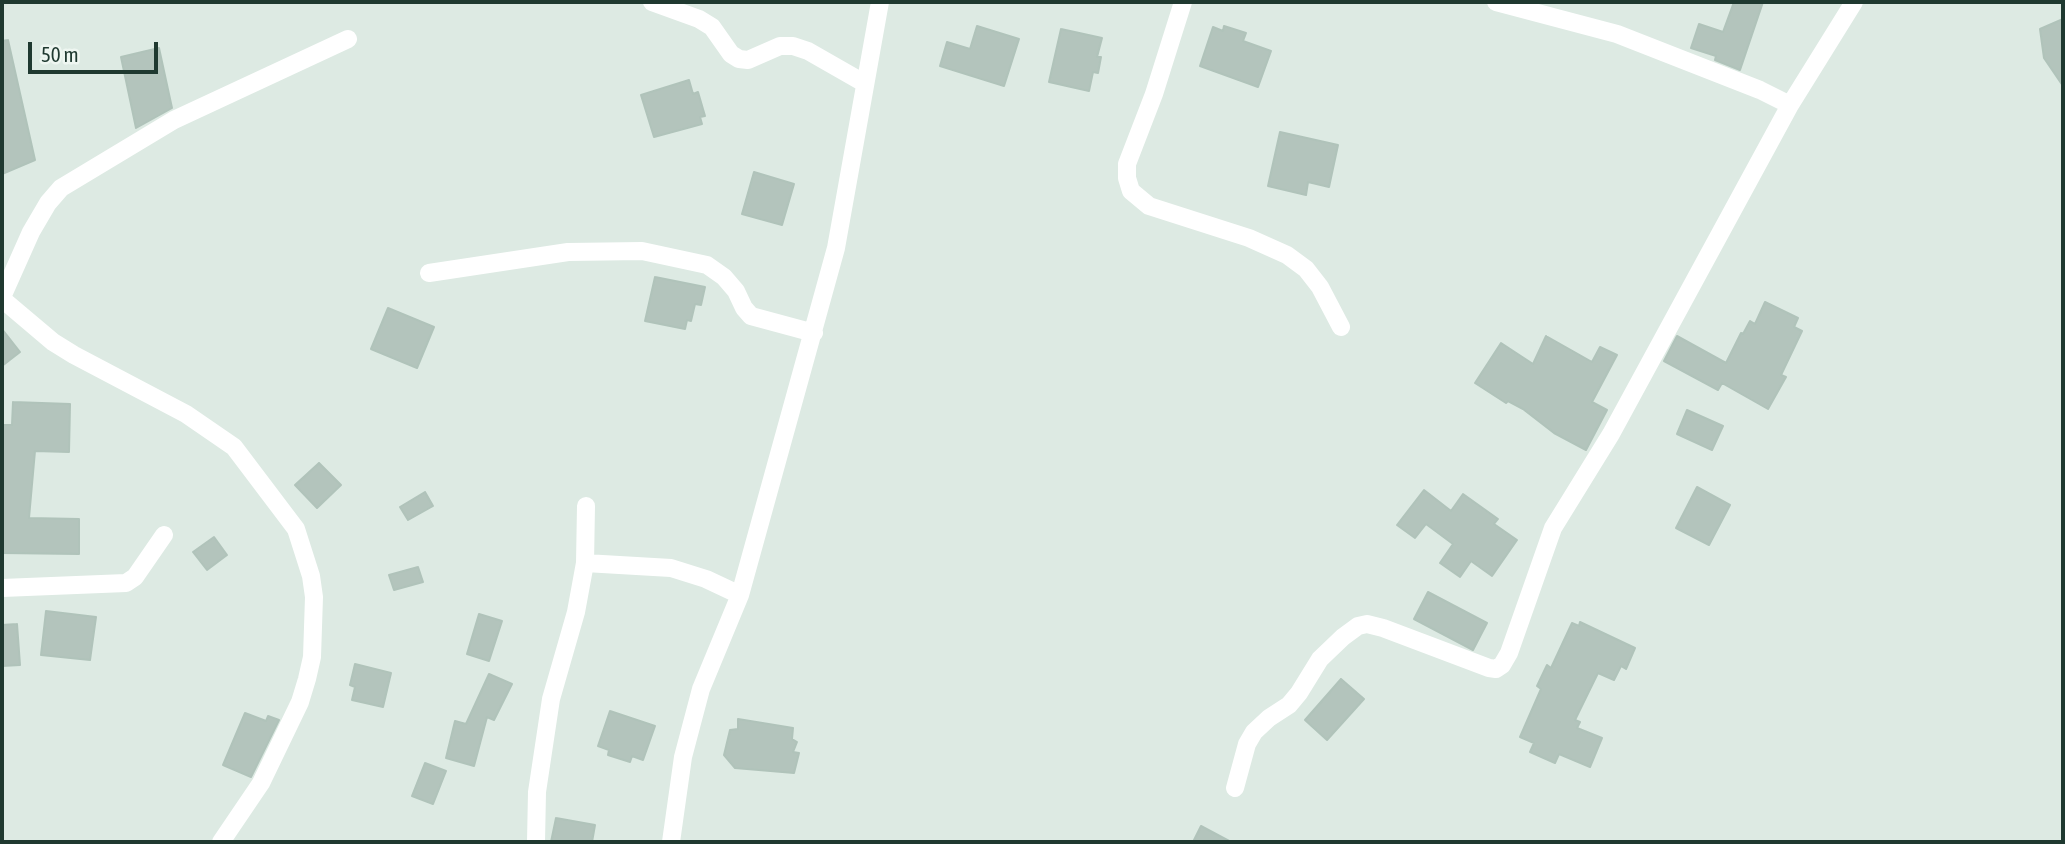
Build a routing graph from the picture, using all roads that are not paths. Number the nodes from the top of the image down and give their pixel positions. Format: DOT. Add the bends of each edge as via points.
graph roads {
  1 [pos="652,2"];
  2 [pos="880,2"];
  3 [pos="1183,2"];
  4 [pos="1496,2"];
  5 [pos="1854,2"];
  6 [pos="348,39"];
  7 [pos="864,83"];
  8 [pos="1790,106"];
  9 [pos="429,274"];
  10 [pos="2,298"];
  11 [pos="1341,327"];
  12 [pos="814,332"];
  13 [pos="586,506"];
  14 [pos="164,535"];
  15 [pos="584,563"];
  16 [pos="2,588"];
  17 [pos="740,595"];
  18 [pos="1235,788"];
  19 [pos="221,842"];
  20 [pos="536,842"];
  21 [pos="671,842"];
  1 -- 7 [label="street" via="712,27 739,60 793,46"];
  2 -- 7 [label="street"];
  3 -- 11 [label="street" via="1127,164 1131,191 1149,206 1250,238 1287,256 1306,269 1320,287"];
  4 -- 8 [label="street" via="1617,34"];
  5 -- 8 [label="street"];
  6 -- 10 [label="street" via="174,120 61,188 32,232"];
  7 -- 12 [label="street" via="836,248"];
  8 -- 18 [label="street" via="1611,434 1553,528 1502,665 1489,668 1383,628 1358,626 1320,659 1289,705 1254,732"];
  9 -- 12 [label="street" via="568,252 642,251 707,265 736,291 751,316"];
  10 -- 19 [label="street" via="53,342 186,414 234,447 296,529 314,597 307,679 261,783"];
  12 -- 17 [label="street"];
  13 -- 15 [label="street"];
  14 -- 16 [label="street" via="126,583"];
  15 -- 17 [label="street" via="671,568"];
  15 -- 20 [label="street" via="576,612 551,699 537,792"];
  17 -- 21 [label="street" via="701,689 682,758"];
}
